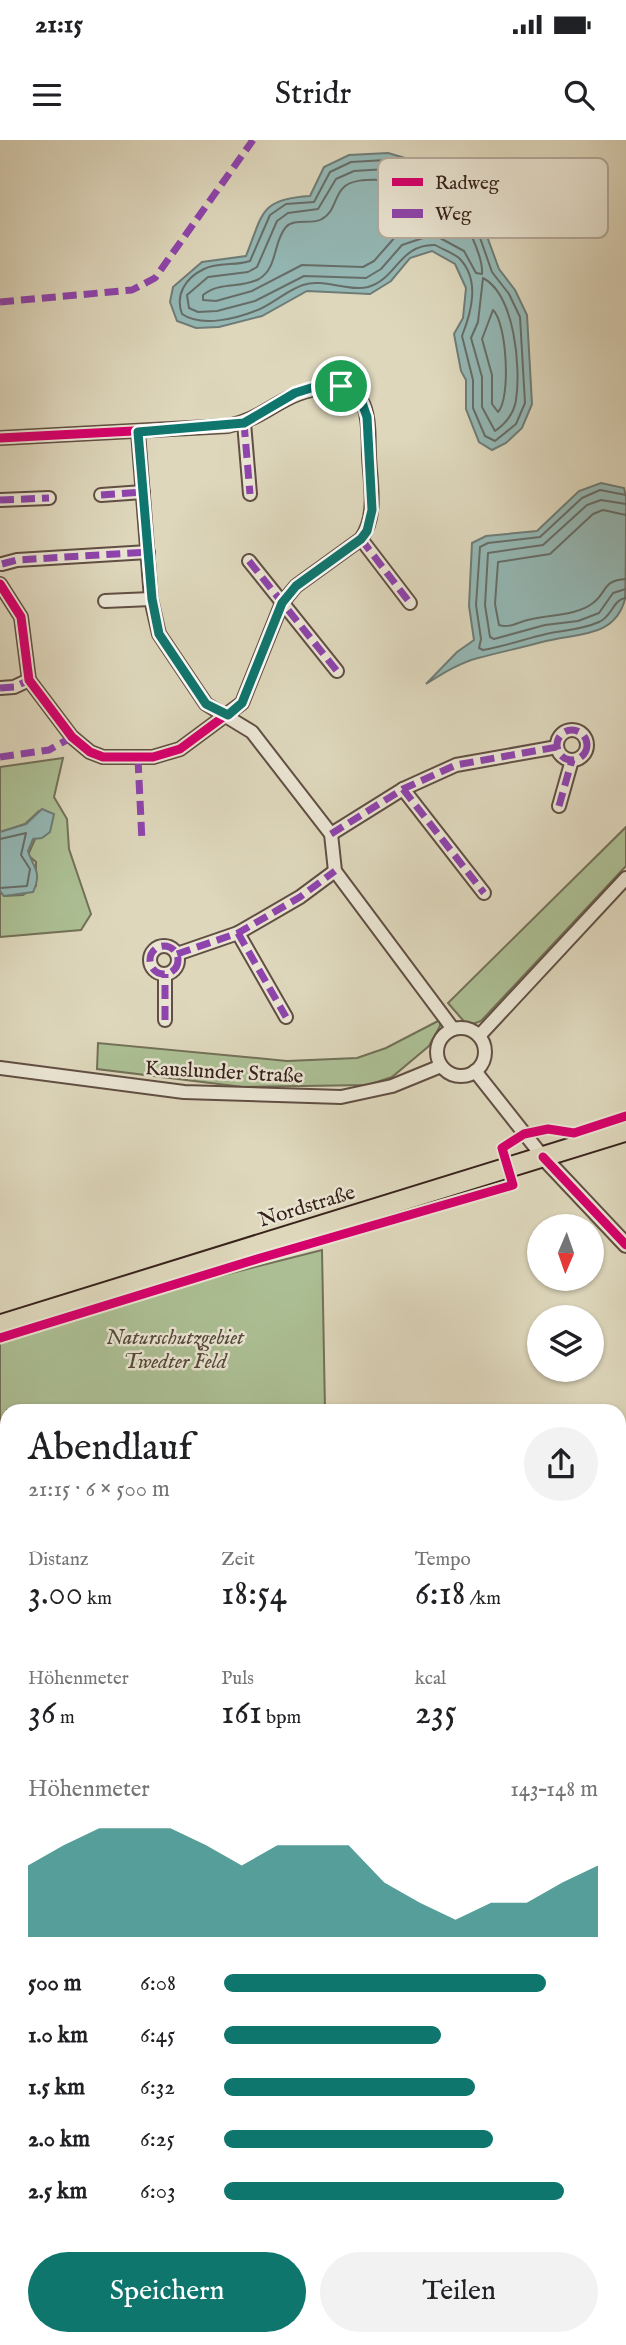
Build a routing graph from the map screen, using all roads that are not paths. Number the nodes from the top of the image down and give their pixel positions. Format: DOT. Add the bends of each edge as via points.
graph roads {
  1 [pos="244,423"];
  2 [pos="138,432"];
  3 [pos="0,438"];
  4 [pos="143,492"];
  5 [pos="250,494"];
  6 [pos="101,495"];
  7 [pos="50,498"];
  8 [pos="0,500"];
  9 [pos="361,539"];
  10 [pos="148,552"];
  11 [pos="249,561"];
  12 [pos="1,563"];
  13 [pos="0,583"];
  14 [pos="152,599"];
  15 [pos="105,601"];
  16 [pos="282,603"];
  17 [pos="410,603"];
  18 [pos="337,671"];
  19 [pos="29,680"];
  20 [pos="0,688"];
  21 [pos="228,715"];
  22 [pos="557,747"];
  23 [pos="572,760"];
  24 [pos="403,789"];
  25 [pos="559,806"];
  26 [pos="331,834"];
  27 [pos="335,871"];
  28 [pos="626,878"];
  29 [pos="484,894"];
  30 [pos="238,933"];
  31 [pos="177,954"];
  32 [pos="165,974"];
  33 [pos="286,1017"];
  34 [pos="165,1020"];
  35 [pos="453,1029"];
  36 [pos="479,1036"];
  37 [pos="441,1066"];
  38 [pos="0,1068"];
  39 [pos="475,1071"];
  40 [pos="626,1130"];
  41 [pos="543,1157"];
  42 [pos="626,1245"];
  43 [pos="0,1325"];
  1 -- 2 [label="street"];
  1 -- 5 [label="street"];
  1 -- 9 [label="street" via="311,388 341,386 360,397 367,417 372,510"];
  2 -- 3 [label="street"];
  2 -- 4 [label="street"];
  4 -- 6 [label="street"];
  4 -- 10 [label="street"];
  7 -- 8 [label="street"];
  9 -- 16 [label="street" via="296,586"];
  9 -- 17 [label="street"];
  10 -- 12 [label="street"];
  10 -- 14 [label="street"];
  11 -- 16 [label="street"];
  12 -- 13 [label="street" via="5,571"];
  13 -- 19 [label="street" via="21,617"];
  14 -- 15 [label="street"];
  14 -- 21 [label="street" via="159,634 206,704"];
  16 -- 18 [label="street"];
  16 -- 21 [label="street" via="242,703"];
  19 -- 20 [label="street"];
  19 -- 21 [label="street" via="72,737 103,757 138,759 166,754"];
  21 -- 26 [label="street" via="252,732"];
  22 -- 23 [label="street" via="561,756"];
  22 -- 23 [label="street" via="562,734 571,730 584,736 585,752"];
  22 -- 24 [label="street" via="456,765"];
  23 -- 25 [label="street"];
  24 -- 26 [label="street"];
  24 -- 29 [label="street"];
  26 -- 27 [label="street"];
  27 -- 30 [label="street"];
  27 -- 35 [label="street"];
  28 -- 36 [label="street"];
  30 -- 31 [label="street"];
  30 -- 33 [label="street"];
  31 -- 32 [label="street" via="176,967"];
  31 -- 32 [label="street" via="167,946 153,951 151,965"];
  32 -- 34 [label="street"];
  35 -- 36 [label="street"];
  35 -- 37 [label="street" via="439,1043"];
  36 -- 39 [label="street" via="485,1050"];
  37 -- 38 [label="street, Kauslunder Straße" via="392,1086 341,1097 184,1092"];
  37 -- 39 [label="street" via="460,1076"];
  39 -- 41 [label="street"];
  40 -- 41 [label="main road, Nordstraße"];
  41 -- 42 [label="street"];
  41 -- 43 [label="main road, Nordstraße"];
}
